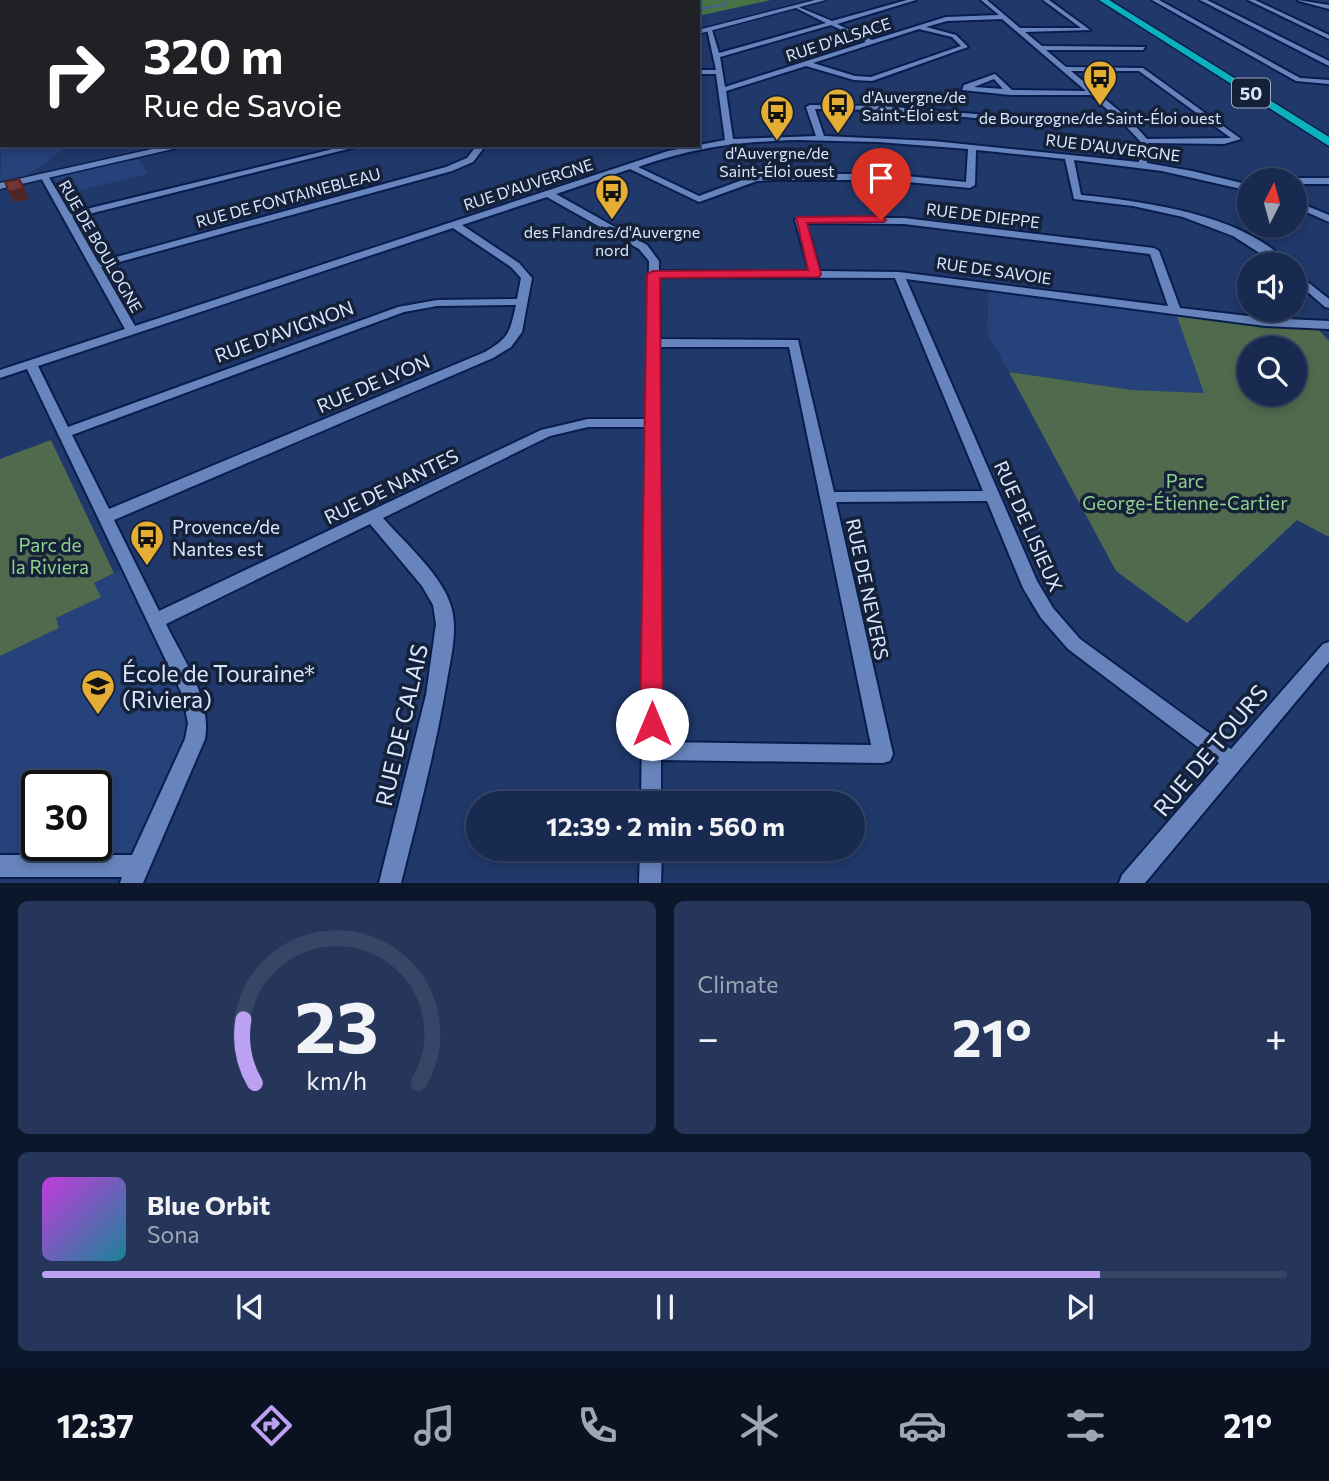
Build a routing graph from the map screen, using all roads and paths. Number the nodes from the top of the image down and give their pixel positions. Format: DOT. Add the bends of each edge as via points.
graph roads {
  1 [pos="823,0"];
  2 [pos="913,0"];
  3 [pos="984,0"];
  4 [pos="1046,0"];
  5 [pos="1103,0"];
  6 [pos="1121,0"];
  7 [pos="1155,0"];
  8 [pos="1203,0"];
  9 [pos="1251,0"];
  10 [pos="1301,0"];
  11 [pos="798,7"];
  12 [pos="1329,7"];
  13 [pos="1004,17"];
  14 [pos="831,23"];
  15 [pos="920,28"];
  16 [pos="709,30"];
  17 [pos="1018,30"];
  18 [pos="700,32"];
  19 [pos="1329,37"];
  20 [pos="873,43"];
  21 [pos="1040,48"];
  22 [pos="1143,48"];
  23 [pos="717,56"];
  24 [pos="1218,58"];
  25 [pos="807,64"];
  26 [pos="1329,64"];
  27 [pos="1064,69"];
  28 [pos="700,72"];
  29 [pos="719,72"];
  30 [pos="1329,82"];
  31 [pos="722,90"];
  32 [pos="1011,93"];
  33 [pos="1092,93"];
  34 [pos="1126,121"];
  35 [pos="821,138"];
  36 [pos="729,140"];
  37 [pos="1144,141"];
  38 [pos="1329,142"];
  39 [pos="700,146"];
  40 [pos="177,147"];
  41 [pos="352,147"];
  42 [pos="480,147"];
  43 [pos="657,147"];
  44 [pos="698,147"];
  45 [pos="972,147"];
  46 [pos="671,153"];
  47 [pos="1069,157"];
  48 [pos="1143,165"];
  49 [pos="632,167"];
  50 [pos="44,176"];
  51 [pos="1307,181"];
  52 [pos="1329,181"];
  53 [pos="1237,185"];
  54 [pos="0,186"];
  55 [pos="549,194"];
  56 [pos="1307,209"];
  57 [pos="67,217"];
  58 [pos="1329,219"];
  59 [pos="455,225"];
  60 [pos="1267,252"];
  61 [pos="93,266"];
  62 [pos="653,274"];
  63 [pos="815,274"];
  64 [pos="899,275"];
  65 [pos="1307,286"];
  66 [pos="523,302"];
  67 [pos="1329,305"];
  68 [pos="1175,311"];
  69 [pos="1329,325"];
  70 [pos="132,331"];
  71 [pos="654,343"];
  72 [pos="31,364"];
  73 [pos="0,374"];
  74 [pos="653,423"];
  75 [pos="65,433"];
  76 [pos="992,496"];
  77 [pos="826,497"];
  78 [pos="106,517"];
  79 [pos="373,517"];
  80 [pos="155,621"];
  81 [pos="1329,649"];
  82 [pos="651,751"];
  83 [pos="1232,761"];
  84 [pos="651,791"];
  85 [pos="650,861"];
  86 [pos="0,866"];
  87 [pos="134,874"];
  88 [pos="390,883"];
  89 [pos="650,883"];
  90 [pos="1130,883"];
  1 -- 11 [label="street"];
  2 -- 14 [label="street"];
  3 -- 13 [label="street"];
  4 -- 17 [label="street" via="1087,30"];
  5 -- 38 [label="highway, 50"];
  6 -- 24 [label="highway, 50"];
  7 -- 30 [label="street" via="1298,80"];
  8 -- 26 [label="street"];
  9 -- 19 [label="street"];
  10 -- 12 [label="street"];
  11 -- 14 [label="street"];
  11 -- 16 [label="street"];
  13 -- 15 [label="street, RUE D'ALSACE" via="954,18"];
  13 -- 17 [label="street"];
  14 -- 20 [label="street"];
  14 -- 23 [label="street"];
  15 -- 20 [label="street, RUE D'ALSACE"];
  15 -- 25 [label="street" via="954,36 965,47 872,79"];
  16 -- 18 [label="street"];
  16 -- 23 [label="street"];
  17 -- 21 [label="street"];
  20 -- 25 [label="street, RUE D'ALSACE"];
  21 -- 22 [label="street"];
  21 -- 27 [label="street"];
  23 -- 29 [label="street"];
  25 -- 31 [label="street, RUE D'ALSACE"];
  27 -- 33 [label="street"];
  27 -- 37 [label="street" via="1142,69 1237,139"];
  28 -- 29 [label="street"];
  29 -- 31 [label="street"];
  31 -- 36 [label="street"];
  32 -- 32 [label="street" via="977,89 965,88 995,76"];
  32 -- 33 [label="street"];
  33 -- 34 [label="street"];
  34 -- 35 [label="street" via="1040,121 876,107 810,107"];
  34 -- 37 [label="street"];
  35 -- 36 [label="street, RUE D'AUVERGNE"];
  35 -- 45 [label="street, RUE D'AUVERGNE"];
  36 -- 39 [label="street, RUE D'AUVERGNE"];
  37 -- 48 [label="street"];
  40 -- 50 [label="street"];
  41 -- 57 [label="street, RUE DE FONTAINEBLEAU"];
  42 -- 61 [label="street, RUE DE FONTAINEBLEAU" via="470,160 449,169"];
  43 -- 46 [label="street"];
  44 -- 46 [label="street, RUE D'AUVERGNE"];
  45 -- 47 [label="street, RUE D'AUVERGNE"];
  45 -- 49 [label="street" via="970,185 887,177 774,177 756,178 699,199"];
  46 -- 49 [label="street, RUE D'AUVERGNE"];
  47 -- 48 [label="street, RUE D'AUVERGNE"];
  47 -- 60 [label="street" via="1077,197 1162,207 1204,219 1248,238"];
  48 -- 53 [label="street, RUE D'AUVERGNE"];
  49 -- 55 [label="street, RUE D'AUVERGNE"];
  50 -- 54 [label="street"];
  50 -- 57 [label="street, RUE DE BOULOGNE"];
  51 -- 52 [label="street"];
  55 -- 59 [label="street, RUE D'AUVERGNE"];
  55 -- 62 [label="street" via="649,251"];
  56 -- 58 [label="street"];
  57 -- 61 [label="street, RUE DE BOULOGNE"];
  59 -- 66 [label="street, RUE DE LYON" via="524,274"];
  59 -- 70 [label="street, RUE D'AUVERGNE"];
  61 -- 70 [label="street, RUE DE BOULOGNE"];
  62 -- 63 [label="street, RUE DE SAVOIE"];
  62 -- 71 [label="street"];
  63 -- 64 [label="street, RUE DE SAVOIE"];
  63 -- 68 [label="street, RUE DE DIEPPE" via="800,220 904,221 1154,251"];
  64 -- 68 [label="street, RUE DE SAVOIE"];
  64 -- 76 [label="street, RUE DE LISIEUX"];
  65 -- 67 [label="street"];
  66 -- 75 [label="street, RUE D'AVIGNON" via="437,303 402,309"];
  66 -- 78 [label="street, RUE DE LYON" via="512,338 489,355"];
  68 -- 69 [label="street, RUE DE SAVOIE"];
  70 -- 72 [label="street, RUE D'AUVERGNE"];
  71 -- 74 [label="street"];
  71 -- 77 [label="street, RUE DE NEVERS" via="793,343"];
  72 -- 73 [label="street, RUE D'AUVERGNE"];
  72 -- 75 [label="street"];
  74 -- 79 [label="street, RUE DE NANTES" via="558,428"];
  74 -- 82 [label="street"];
  75 -- 78 [label="street"];
  76 -- 77 [label="street"];
  76 -- 83 [label="street, RUE DE LISIEUX" via="1029,583 1059,629"];
  77 -- 82 [label="street, RUE DE NEVERS" via="883,754"];
  78 -- 80 [label="street"];
  79 -- 80 [label="street, RUE DE NANTES"];
  79 -- 88 [label="street, RUE DE CALAIS" via="429,584 446,624 441,669"];
  80 -- 87 [label="street" via="191,694 198,723 188,757"];
  81 -- 83 [label="street, RUE DE TOURS"];
  82 -- 84 [label="street"];
  83 -- 90 [label="street, RUE DE TOURS"];
  85 -- 89 [label="street"];
  86 -- 87 [label="street"];
}
